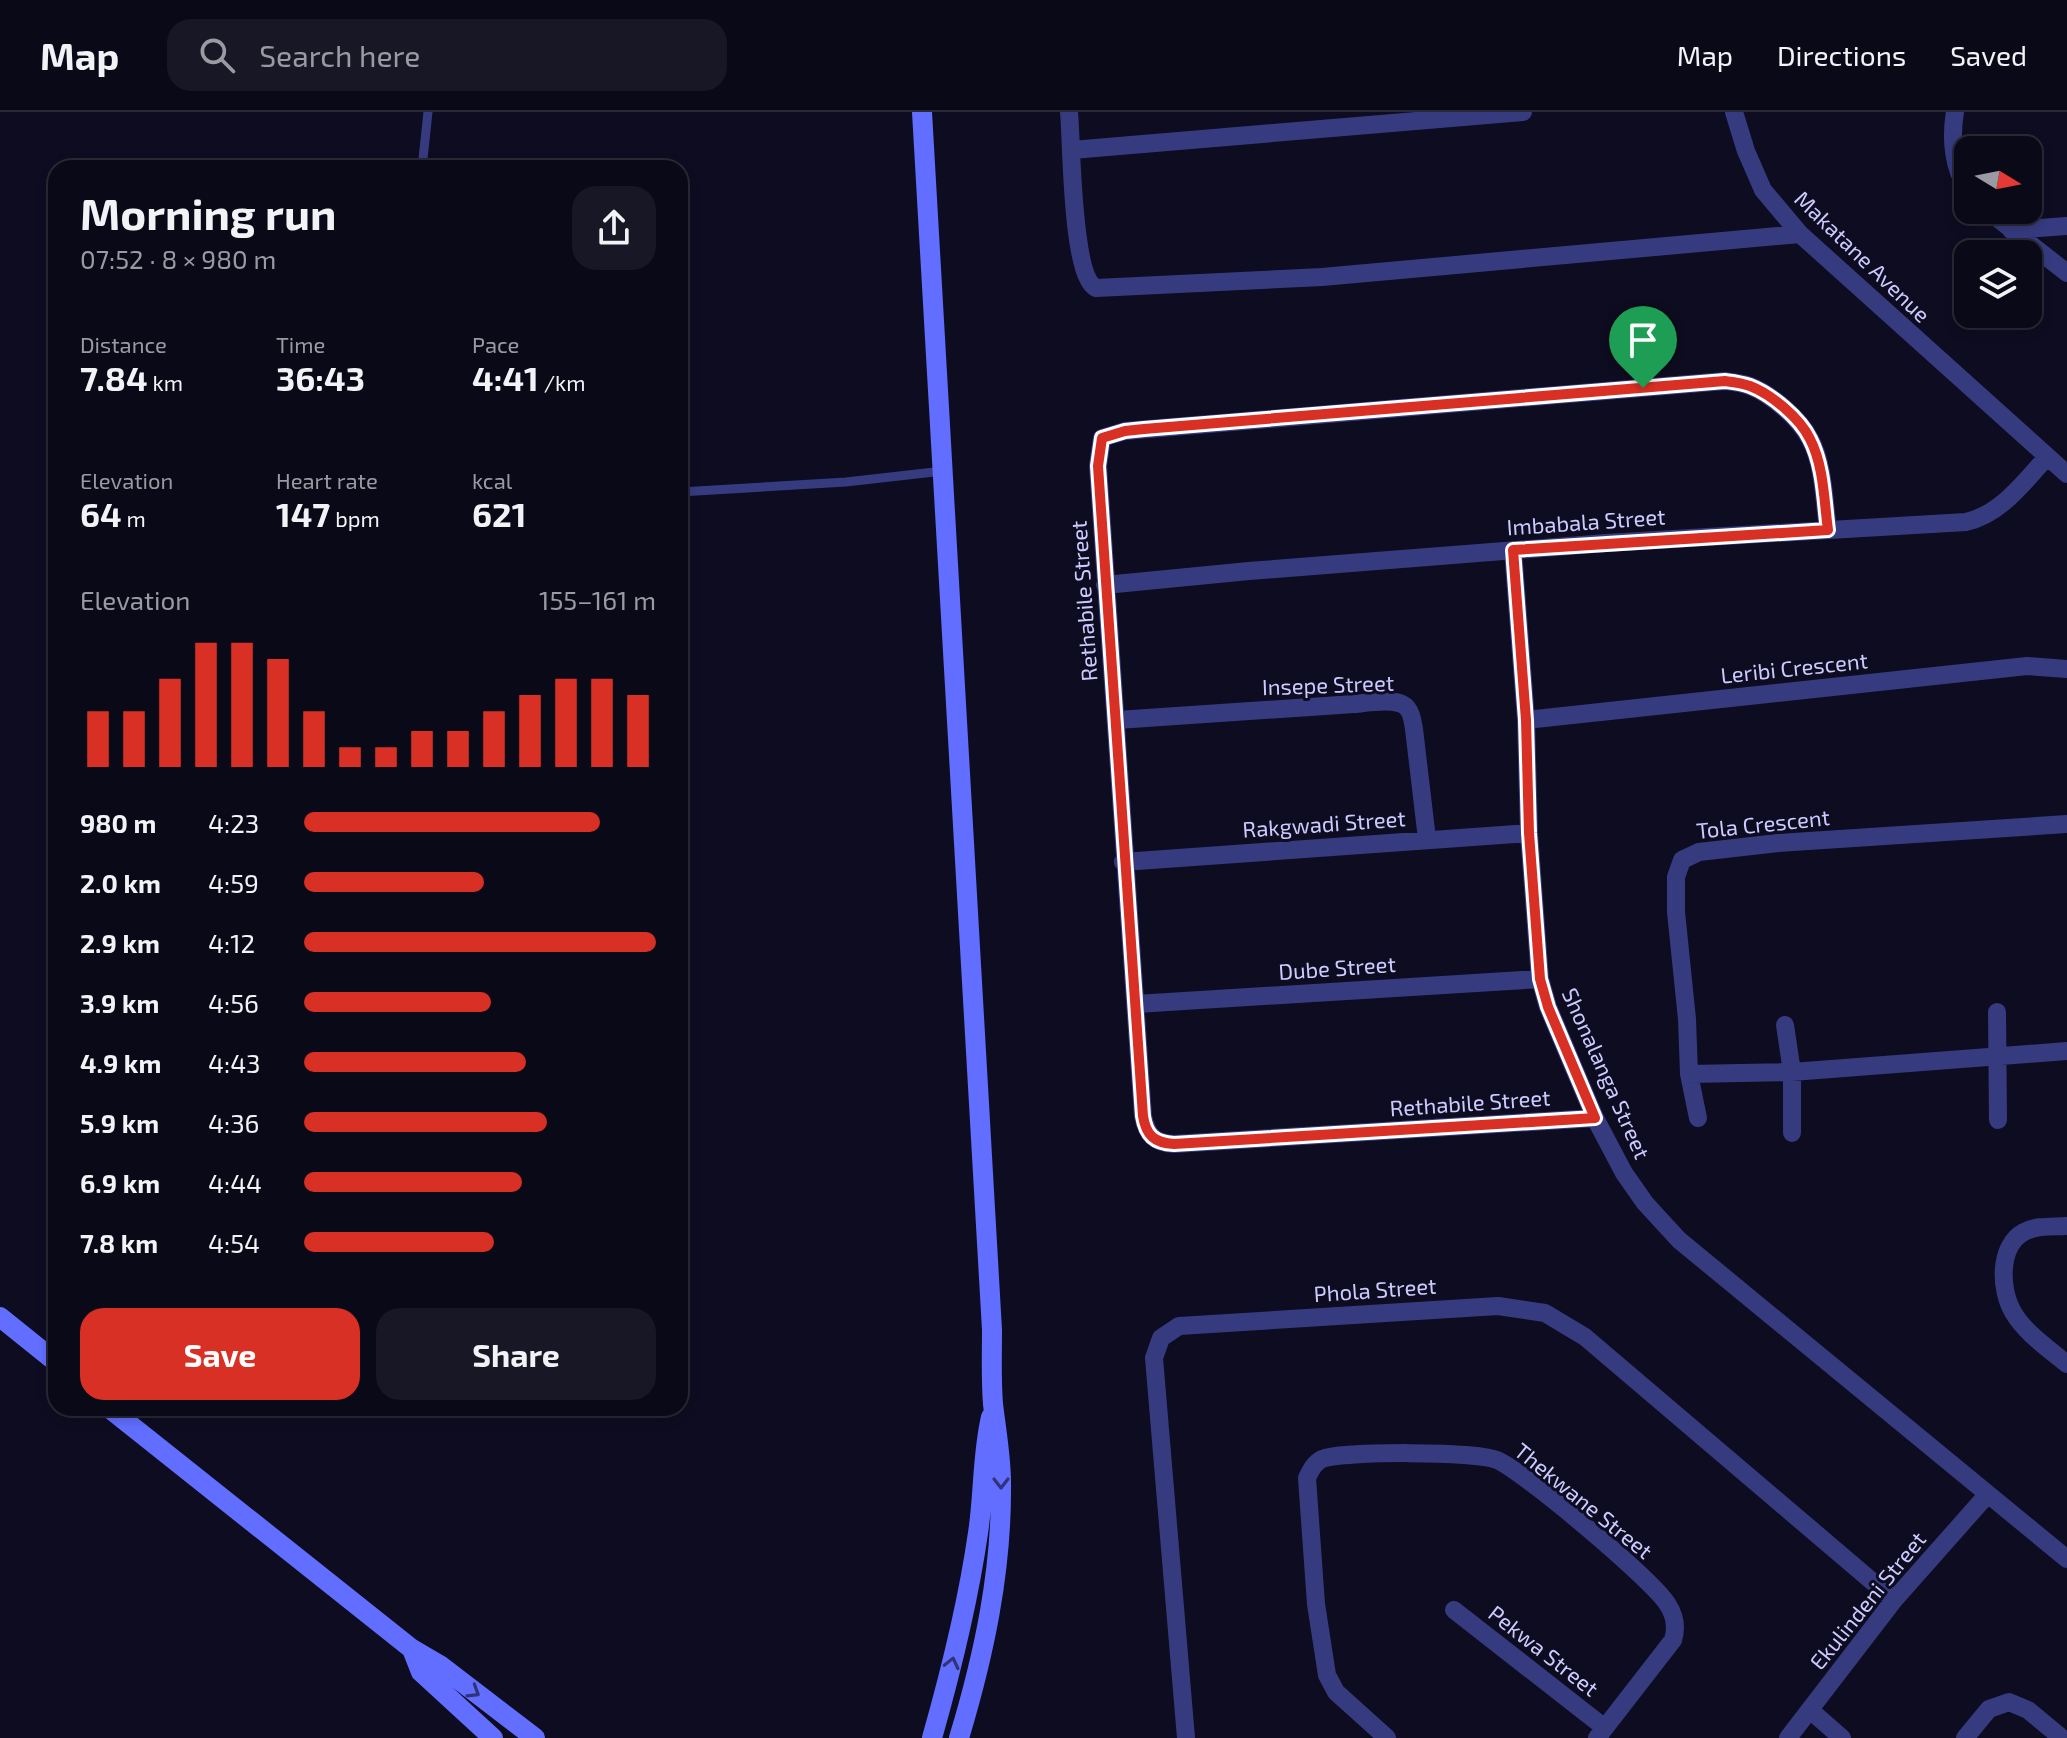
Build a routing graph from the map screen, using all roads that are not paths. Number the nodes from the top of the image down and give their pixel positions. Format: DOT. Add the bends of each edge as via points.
graph roads {
  1 [pos="428,112"];
  2 [pos="922,112"];
  3 [pos="1069,112"];
  4 [pos="1523,112"];
  5 [pos="1734,112"];
  6 [pos="1955,112"];
  7 [pos="1954,138"];
  8 [pos="1072,150"];
  9 [pos="423,160"];
  10 [pos="2004,224"];
  11 [pos="2067,226"];
  12 [pos="2011,230"];
  13 [pos="1800,234"];
  14 [pos="2067,273"];
  15 [pos="2047,457"];
  16 [pos="943,471"];
  17 [pos="2067,474"];
  18 [pos="688,492"];
  19 [pos="1828,530"];
  20 [pos="1513,550"];
  21 [pos="1105,585"];
  22 [pos="2067,669"];
  23 [pos="1117,720"];
  24 [pos="1526,720"];
  25 [pos="2067,824"];
  26 [pos="1529,833"];
  27 [pos="1427,839"];
  28 [pos="1123,862"];
  29 [pos="1540,979"];
  30 [pos="1136,1004"];
  31 [pos="1997,1012"];
  32 [pos="1785,1025"];
  33 [pos="2067,1051"];
  34 [pos="1997,1055"];
  35 [pos="1792,1072"];
  36 [pos="1689,1074"];
  37 [pos="1595,1118"];
  38 [pos="1698,1118"];
  39 [pos="1998,1120"];
  40 [pos="1792,1133"];
  41 [pos="2067,1226"];
  42 [pos="0,1317"];
  43 [pos="48,1356"];
  44 [pos="2067,1364"];
  45 [pos="993,1405"];
  46 [pos="119,1416"];
  47 [pos="1987,1495"];
  48 [pos="2067,1559"];
  49 [pos="1894,1600"];
  50 [pos="1454,1610"];
  51 [pos="412,1649"];
  52 [pos="1810,1710"];
  53 [pos="1601,1733"];
  54 [pos="493,1738"];
  55 [pos="535,1738"];
  56 [pos="932,1738"];
  57 [pos="959,1738"];
  58 [pos="1186,1738"];
  59 [pos="1387,1738"];
  60 [pos="1788,1738"];
  61 [pos="1842,1738"];
  62 [pos="1965,1738"];
  63 [pos="2062,1738"];
  1 -- 9 [label="lane"];
  2 -- 16 [label="main road"];
  3 -- 8 [label="street"];
  4 -- 8 [label="street"];
  5 -- 13 [label="street, Makatane Avenue" via="1763,190"];
  6 -- 7 [label="street"];
  8 -- 13 [label="street" via="1081,263 1096,288 1322,277"];
  10 -- 12 [label="street"];
  11 -- 12 [label="street"];
  12 -- 14 [label="street"];
  13 -- 15 [label="street, Makatane Avenue"];
  15 -- 17 [label="street, Makatane Avenue"];
  15 -- 19 [label="street, Imbabala Street" via="1996,509 1979,519"];
  16 -- 18 [label="lane"];
  16 -- 45 [label="main road"];
  19 -- 20 [label="street, Imbabala Street"];
  19 -- 21 [label="street, Rethabile Street" via="1810,438 1767,396 1725,381 1109,435 1099,444 1098,466"];
  20 -- 21 [label="street, Imbabala Street"];
  20 -- 24 [label="street, Shonalanga Street"];
  21 -- 23 [label="street, Rethabile Street"];
  22 -- 24 [label="street, Leribi Crescent" via="2027,666"];
  23 -- 27 [label="street, Insepe Street" via="1402,704 1414,729"];
  23 -- 28 [label="street, Rethabile Street"];
  24 -- 26 [label="street, Shonalanga Street"];
  25 -- 36 [label="street, Tola Crescent" via="1778,843 1687,856 1678,869 1676,912"];
  26 -- 27 [label="street, Rakgwadi Street"];
  26 -- 29 [label="street, Shonalanga Street"];
  27 -- 28 [label="street, Rakgwadi Street"];
  28 -- 30 [label="street, Rethabile Street"];
  29 -- 30 [label="street, Dube Street"];
  29 -- 37 [label="street, Shonalanga Street"];
  30 -- 37 [label="street, Rethabile Street" via="1145,1130 1164,1144"];
  31 -- 34 [label="street"];
  32 -- 35 [label="street"];
  33 -- 34 [label="street"];
  34 -- 35 [label="street"];
  34 -- 39 [label="street"];
  35 -- 36 [label="street"];
  35 -- 40 [label="street"];
  36 -- 38 [label="street, Tola Crescent"];
  37 -- 47 [label="street, Shonalanga Street" via="1624,1173 1679,1240"];
  41 -- 44 [label="street" via="2021,1233 2010,1247 2003,1279 2013,1313"];
  42 -- 43 [label="main road"];
  56 -- 45 [label="main road, one-way" via="979,1531 984,1444"];
  45 -- 57 [label="main road, one-way" via="1001,1484 995,1588"];
  46 -- 51 [label="main road"];
  47 -- 48 [label="street, Shonalanga Street"];
  47 -- 49 [label="street, Ekulindeni Street"];
  49 -- 52 [label="street, Ekulindeni Street"];
  49 -- 58 [label="street, Phola Street" via="1585,1337 1545,1313 1498,1306 1179,1326 1161,1338 1154,1358"];
  50 -- 53 [label="street, Pekwa Street"];
  51 -- 54 [label="main road" via="421,1672"];
  51 -- 55 [label="main road, one-way"];
  52 -- 60 [label="street, Ekulindeni Street"];
  52 -- 61 [label="street"];
  53 -- 59 [label="street, Thekwane Street" via="1673,1640 1674,1620 1659,1591 1498,1460 1466,1453 1332,1457 1315,1464 1307,1478 1324,1661 1336,1692"];
  62 -- 63 [label="street" via="1989,1709 2009,1702 2028,1710"];
}
